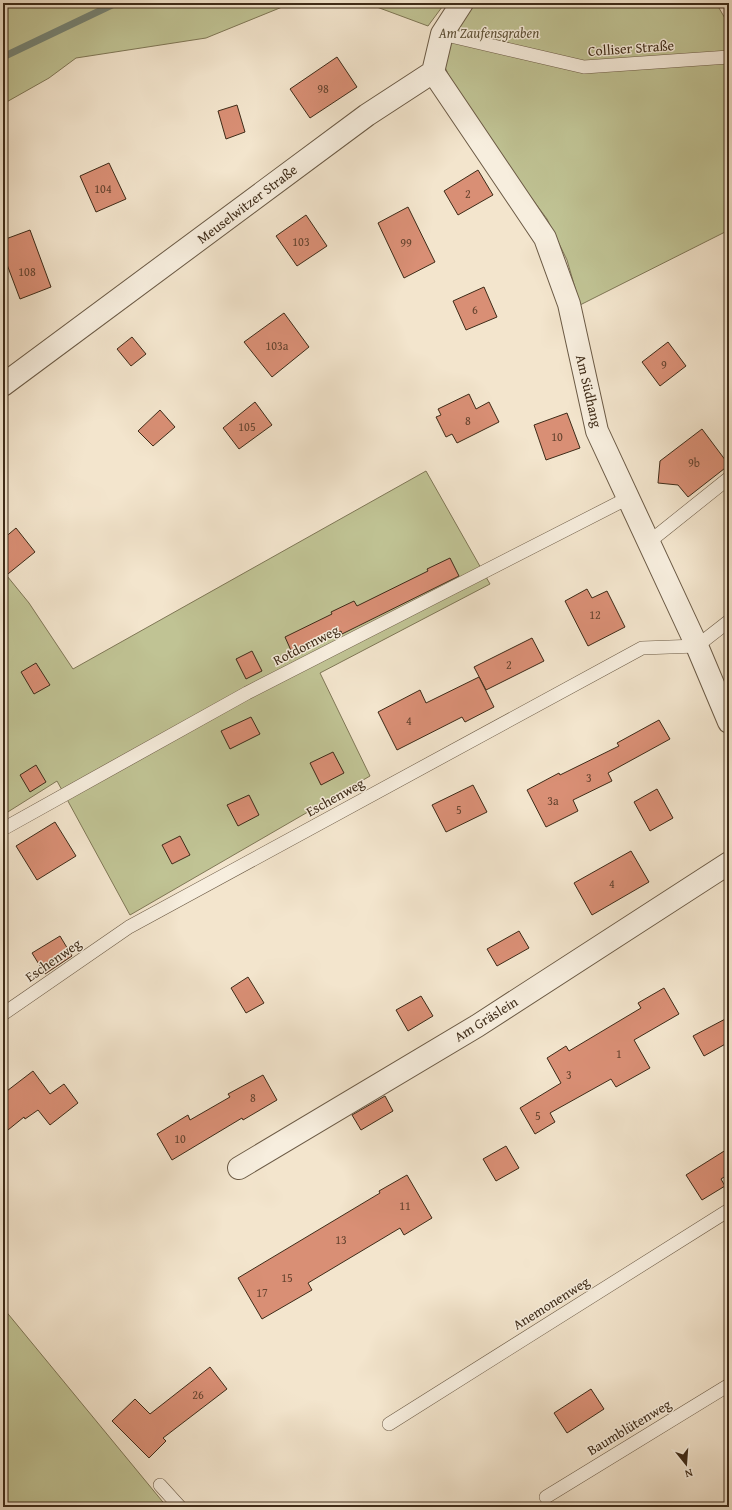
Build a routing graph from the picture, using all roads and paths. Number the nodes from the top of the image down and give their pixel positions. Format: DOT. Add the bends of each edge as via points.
graph roads {
  1 [pos="462,3"];
  2 [pos="442,34"];
  3 [pos="729,57"];
  4 [pos="433,72"];
  5 [pos="3,385"];
  6 [pos="729,478"];
  7 [pos="628,498"];
  8 [pos="649,542"];
  9 [pos="729,621"];
  10 [pos="697,646"];
  11 [pos="729,722"];
  12 [pos="3,829"];
  13 [pos="729,863"];
  14 [pos="3,1014"];
  15 [pos="239,1168"];
  16 [pos="729,1210"];
  17 [pos="729,1385"];
  18 [pos="389,1424"];
  19 [pos="160,1485"];
  20 [pos="546,1497"];
  21 [pos="180,1507"];
  1 -- 2 [label="street"];
  2 -- 3 [label="lane, Colliser Straße" via="584,68"];
  2 -- 4 [label="street"];
  4 -- 5 [label="street, Meuselwitzer Straße" via="368,115"];
  4 -- 7 [label="street, Am Südhang" via="545,238 569,304 597,431"];
  6 -- 8 [label="lane"];
  7 -- 8 [label="street, Am Südhang"];
  7 -- 12 [label="lane, Rotdornweg" via="247,694"];
  8 -- 10 [label="street, Am Südhang"];
  9 -- 10 [label="lane"];
  10 -- 11 [label="street, Am Südhang"];
  10 -- 14 [label="lane, Eschenweg" via="642,648 129,927"];
  13 -- 15 [label="street, Am Gräslein" via="477,1026"];
  16 -- 18 [label="lane, Anemonenweg"];
  17 -- 20 [label="lane, Baumblütenweg"];
  19 -- 21 [label="lane"];
}
